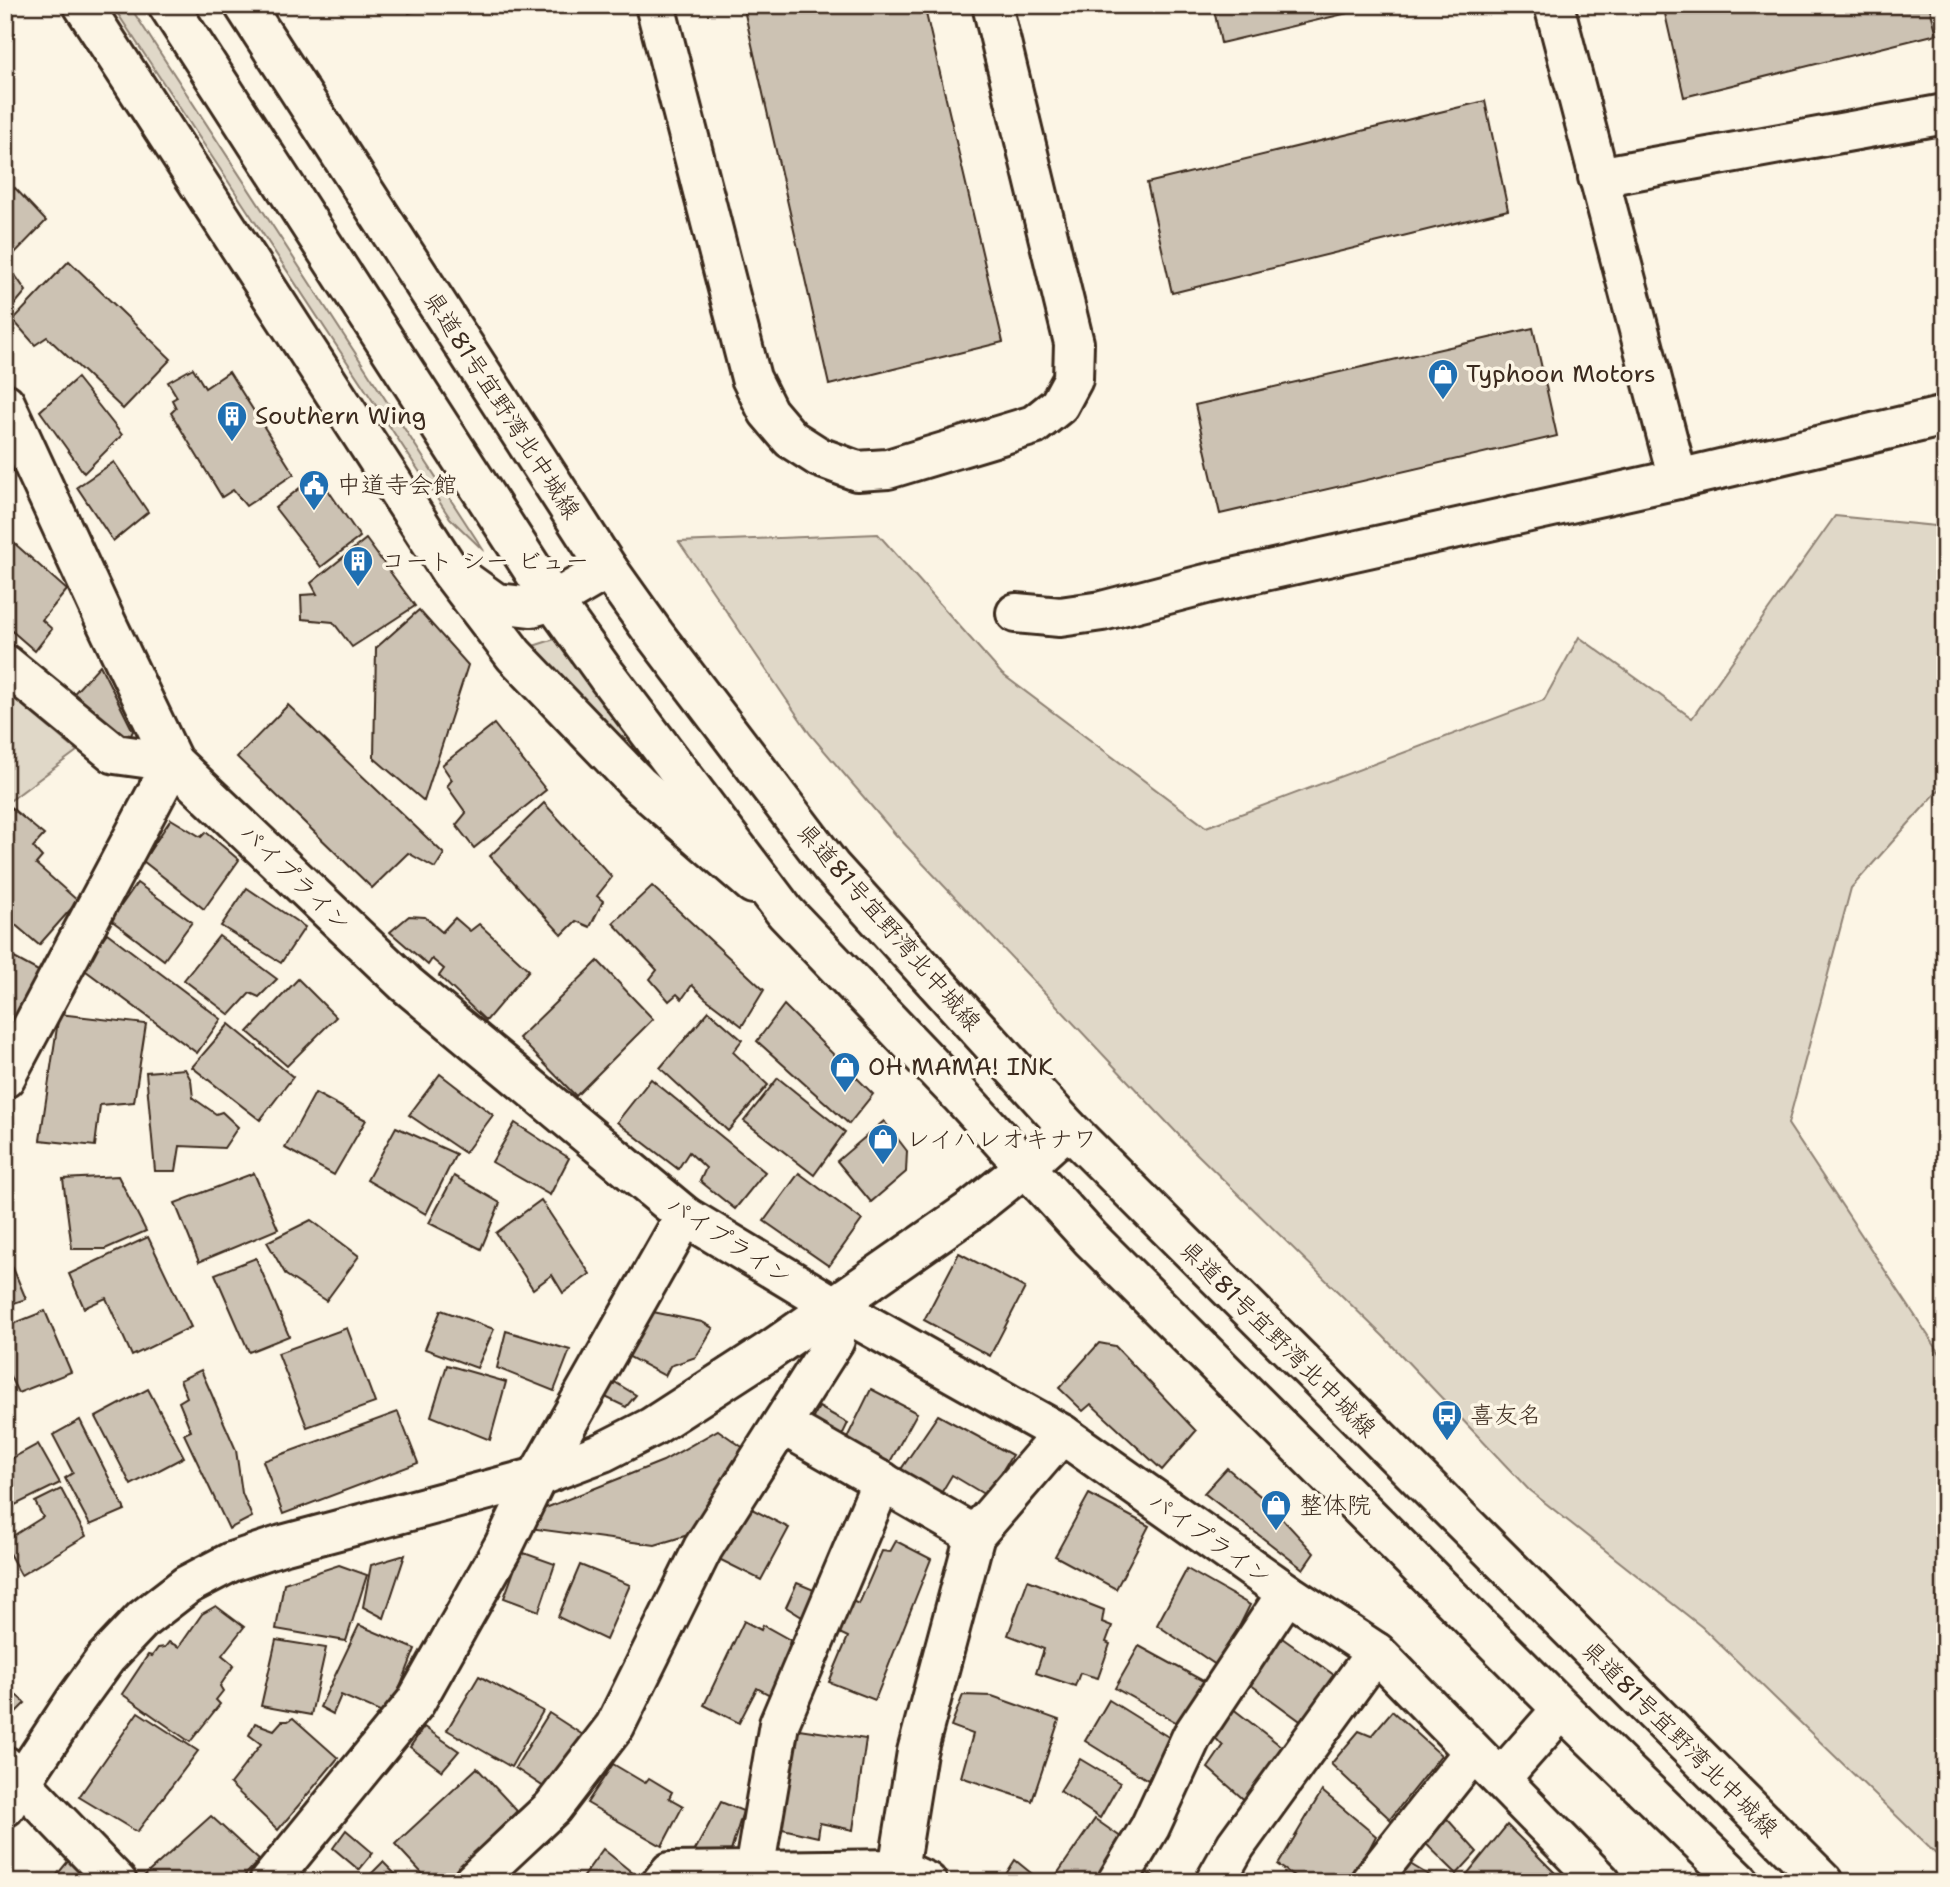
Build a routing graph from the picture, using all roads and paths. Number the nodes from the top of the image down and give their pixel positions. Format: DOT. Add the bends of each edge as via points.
graph roads {
  1 [pos="83,5"];
  2 [pos="168,5"];
  3 [pos="244,5"];
  4 [pos="655,5"];
  5 [pos="992,5"];
  6 [pos="1553,5"];
  7 [pos="1945,114"];
  8 [pos="1598,177"];
  9 [pos="5,403"];
  10 [pos="1945,416"];
  11 [pos="1678,480"];
  12 [pos="608,569"];
  13 [pos="450,571"];
  14 [pos="553,601"];
  15 [pos="1016,614"];
  16 [pos="5,664"];
  17 [pos="173,762"];
  18 [pos="785,912"];
  19 [pos="5,1078"];
  20 [pos="1068,1128"];
  21 [pos="1025,1167"];
  22 [pos="685,1216"];
  23 [pos="834,1306"];
  24 [pos="783,1424"];
  25 [pos="1062,1434"];
  26 [pos="537,1477"];
  27 [pos="882,1481"];
  28 [pos="975,1535"];
  29 [pos="1287,1593"];
  30 [pos="1376,1651"];
  31 [pos="1562,1709"];
  32 [pos="1473,1752"];
  33 [pos="1501,1778"];
  34 [pos="11,1785"];
  35 [pos="755,1877"];
  36 [pos="907,1877"];
  37 [pos="117,1882"];
  38 [pos="269,1882"];
  39 [pos="473,1882"];
  40 [pos="662,1882"];
  41 [pos="1117,1882"];
  42 [pos="1215,1882"];
  43 [pos="1370,1882"];
  44 [pos="1601,1882"];
  45 [pos="1741,1882"];
  46 [pos="1824,1882"];
  1 -- 13 [label="street"];
  2 -- 14 [label="street"];
  3 -- 12 [label="street, 県道81号宜野湾北中城線"];
  4 -- 5 [label="street" via="751,378 768,412 791,439 819,457 858,471 888,469 1034,425 1059,405 1073,380 1074,343"];
  6 -- 8 [label="street"];
  7 -- 8 [label="street"];
  8 -- 11 [label="street"];
  9 -- 17 [label="street, パイプライン"];
  10 -- 11 [label="street"];
  11 -- 15 [label="street" via="1102,611 1060,617"];
  12 -- 14 [label="street"];
  12 -- 20 [label="street, 県道81号宜野湾北中城線" via="831,867"];
  13 -- 14 [label="street" via="496,603 532,607"];
  13 -- 18 [label="street" via="514,655 638,784"];
  14 -- 18 [label="street"];
  16 -- 17 [label="street" via="115,754"];
  17 -- 19 [label="street"];
  17 -- 22 [label="street, パイプライン" via="406,984"];
  18 -- 21 [label="street"];
  20 -- 21 [label="street"];
  20 -- 46 [label="street, 県道81号宜野湾北中城線"];
  21 -- 23 [label="street"];
  21 -- 31 [label="street" via="1091,1240"];
  22 -- 23 [label="street, パイプライン"];
  22 -- 26 [label="street"];
  23 -- 24 [label="street" via="835,1340"];
  23 -- 25 [label="street, パイプライン"];
  23 -- 26 [label="street" via="652,1427"];
  24 -- 27 [label="street"];
  24 -- 39 [label="street" via="703,1548 615,1726 553,1807"];
  25 -- 28 [label="street"];
  25 -- 29 [label="street, パイプライン"];
  26 -- 34 [label="street" via="282,1545 231,1562 187,1585 143,1619 106,1658"];
  26 -- 38 [label="street" via="415,1703"];
  27 -- 28 [label="street"];
  27 -- 35 [label="street" via="779,1724"];
  28 -- 36 [label="street" via="916,1752"];
  29 -- 30 [label="street, パイプライン"];
  29 -- 41 [label="street" via="1192,1736 1150,1827"];
  30 -- 32 [label="street, パイプライン"];
  30 -- 42 [label="street" via="1236,1845"];
  31 -- 33 [label="street"];
  31 -- 45 [label="street"];
  32 -- 33 [label="street, パイプライン"];
  32 -- 43 [label="street"];
  33 -- 44 [label="street, パイプライン"];
  34 -- 37 [label="street"];
  35 -- 36 [label="street"];
  35 -- 40 [label="street" via="670,1872"];
}
